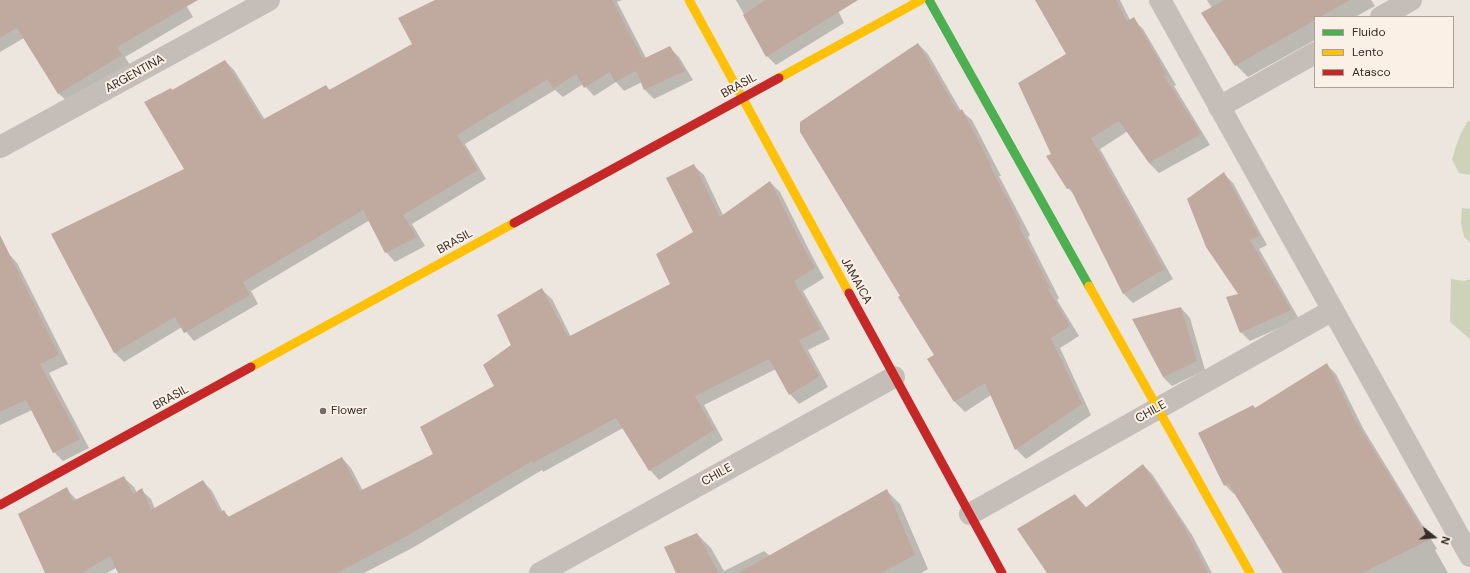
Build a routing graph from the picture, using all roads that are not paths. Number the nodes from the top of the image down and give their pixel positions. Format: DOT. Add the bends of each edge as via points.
graph roads {
  1 [pos="269,0"];
  2 [pos="689,0"];
  3 [pos="921,0"];
  4 [pos="929,0"];
  5 [pos="1160,0"];
  6 [pos="1411,0"];
  7 [pos="1383,16"];
  8 [pos="1314,55"];
  9 [pos="742,98"];
  10 [pos="1219,107"];
  11 [pos="0,147"];
  12 [pos="1333,310"];
  13 [pos="894,377"];
  14 [pos="1158,408"];
  15 [pos="0,505"];
  16 [pos="970,514"];
  17 [pos="1470,556"];
  18 [pos="540,573"];
  19 [pos="1002,573"];
  20 [pos="1250,573"];
  1 -- 11 [label="street, ARGENTINA"];
  2 -- 9 [label="street, JAMAICA"];
  3 -- 9 [label="street, BRASIL"];
  4 -- 14 [label="street"];
  5 -- 10 [label="street"];
  6 -- 7 [label="street"];
  8 -- 10 [label="street"];
  9 -- 13 [label="street, JAMAICA"];
  9 -- 15 [label="street, BRASIL"];
  10 -- 12 [label="street"];
  12 -- 14 [label="street, CHILE"];
  12 -- 17 [label="street"];
  13 -- 16 [label="street, JAMAICA"];
  13 -- 18 [label="street, CHILE"];
  14 -- 16 [label="street, CHILE"];
  14 -- 20 [label="street"];
  16 -- 19 [label="street, JAMAICA"];
}
